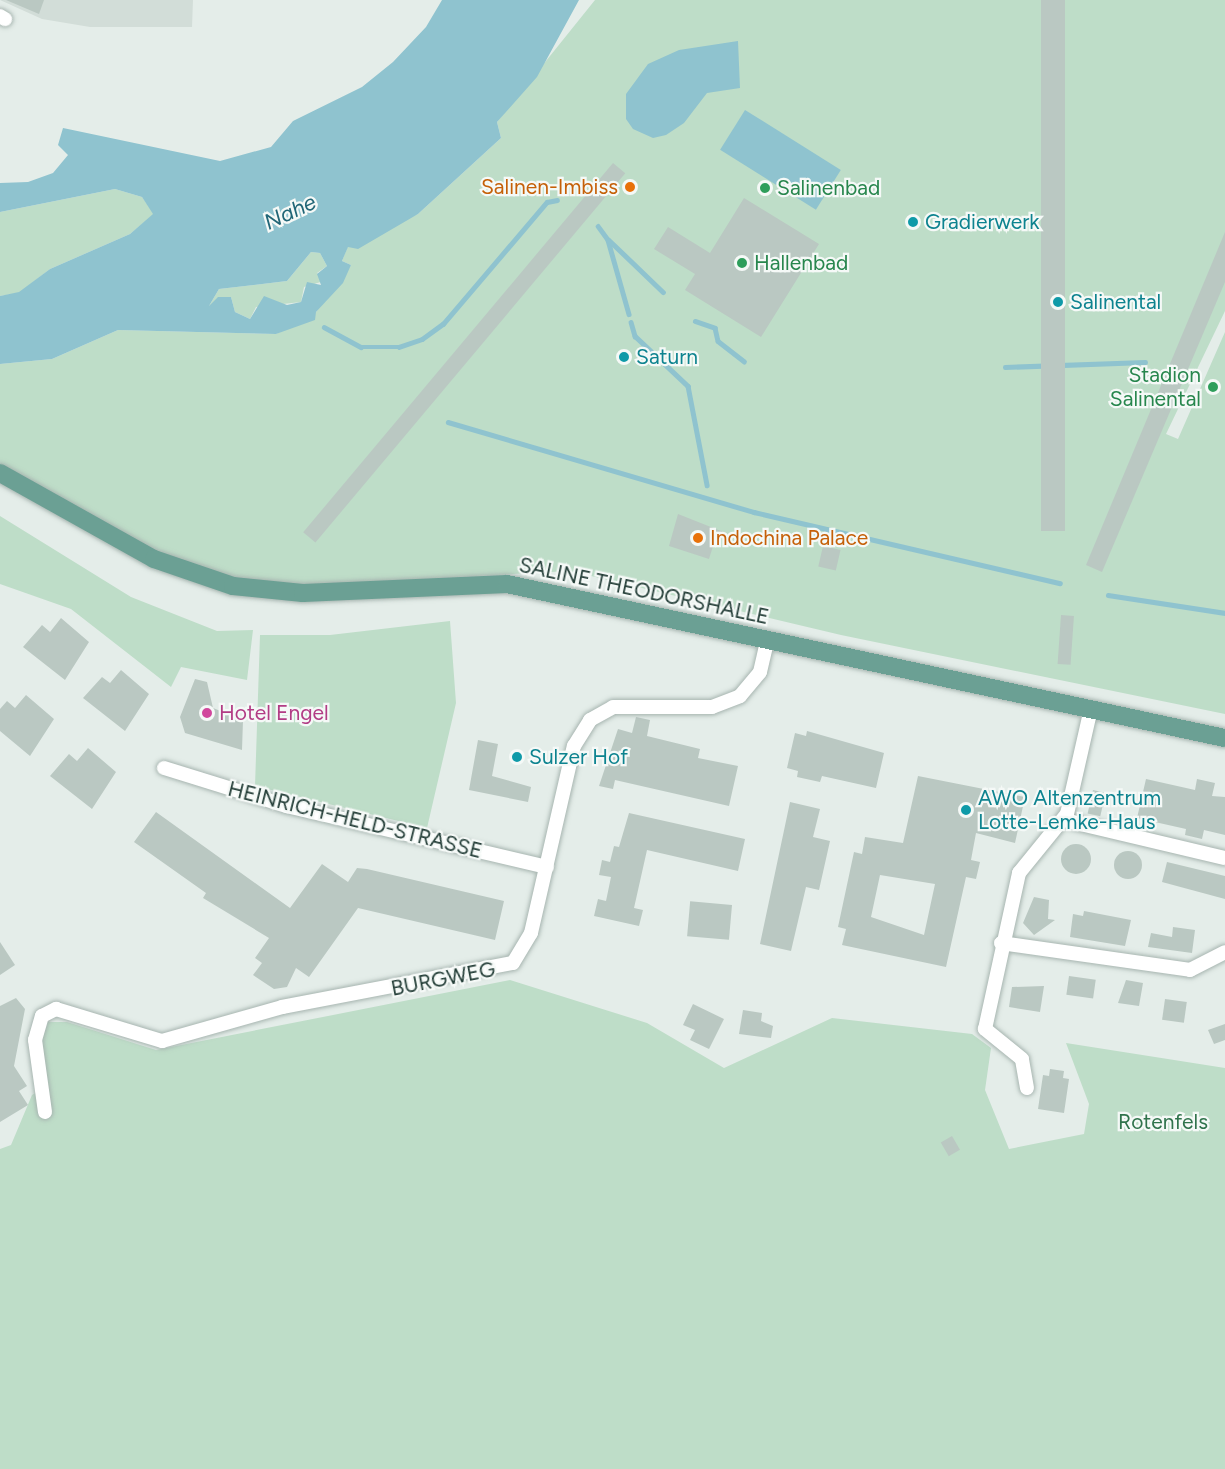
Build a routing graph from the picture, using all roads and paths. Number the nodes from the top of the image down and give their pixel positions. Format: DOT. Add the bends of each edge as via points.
graph roads {
  1 [pos="0,473"];
  2 [pos="767,641"];
  3 [pos="1091,708"];
  4 [pos="1225,738"];
  5 [pos="164,768"];
  6 [pos="1064,820"];
  7 [pos="1225,858"];
  8 [pos="547,867"];
  9 [pos="1001,943"];
  10 [pos="1225,952"];
  11 [pos="1027,1088"];
  12 [pos="45,1112"];
  1 -- 2 [label="main road, SALINE THEODORSHALLE" via="154,559 233,586 303,593 507,584"];
  2 -- 3 [label="main road, SALINE THEODORSHALLE"];
  2 -- 8 [label="street, BURGWEG" via="760,672 740,696 712,707 639,703 613,707 590,720 574,746"];
  3 -- 4 [label="main road, SALINE THEODORSHALLE"];
  3 -- 6 [label="street"];
  5 -- 8 [label="street, HEINRICH-HELD-STRASSE" via="287,806"];
  6 -- 7 [label="street"];
  6 -- 9 [label="street" via="1019,873"];
  8 -- 12 [label="street, BURGWEG" via="526,944 505,967 282,1007 162,1041 112,1029 68,1010 42,1016 34,1040"];
  9 -- 10 [label="street" via="1190,970"];
  9 -- 11 [label="street" via="985,1029 1022,1059"];
}
